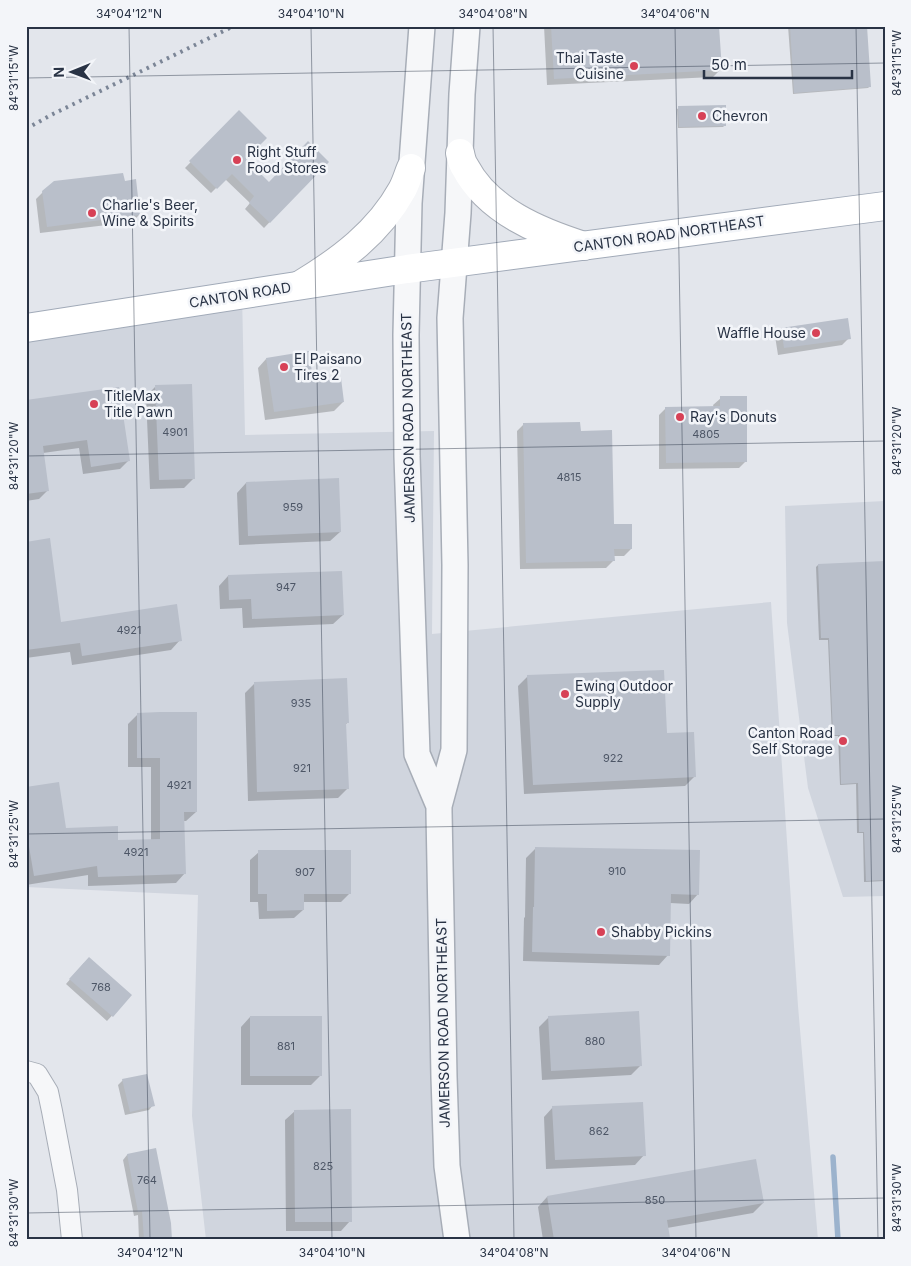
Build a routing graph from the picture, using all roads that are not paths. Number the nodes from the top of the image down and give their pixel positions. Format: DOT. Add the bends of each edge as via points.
graph roads {
  1 [pos="422,26"];
  2 [pos="467,26"];
  3 [pos="460,153"];
  4 [pos="411,168"];
  5 [pos="885,206"];
  6 [pos="584,246"];
  7 [pos="454,263"];
  8 [pos="407,269"];
  9 [pos="300,285"];
  10 [pos="26,328"];
  11 [pos="439,806"];
  12 [pos="26,1071"];
  13 [pos="72,1240"];
  14 [pos="457,1240"];
  1 -- 4 [label="street, JAMERSON ROAD NORTHEAST"];
  2 -- 3 [label="street, JAMERSON ROAD NORTHEAST"];
  3 -- 6 [label="main road" via="464,167 475,182 509,213 553,236"];
  3 -- 7 [label="street, JAMERSON ROAD NORTHEAST"];
  4 -- 8 [label="street, JAMERSON ROAD NORTHEAST"];
  4 -- 9 [label="main road" via="402,190 368,236"];
  5 -- 6 [label="main road, CANTON ROAD NORTHEAST"];
  6 -- 7 [label="main road, CANTON ROAD NORTHEAST"];
  7 -- 8 [label="main road, CANTON ROAD"];
  7 -- 11 [label="street, JAMERSON ROAD NORTHEAST" via="450,318 455,565 454,750"];
  8 -- 9 [label="main road, CANTON ROAD"];
  8 -- 11 [label="street, JAMERSON ROAD NORTHEAST" via="407,456 417,754"];
  9 -- 10 [label="main road, CANTON ROAD"];
  11 -- 14 [label="street, JAMERSON ROAD NORTHEAST" via="447,1166"];
  12 -- 13 [label="street" via="38,1074 48,1092 67,1190"];
}
